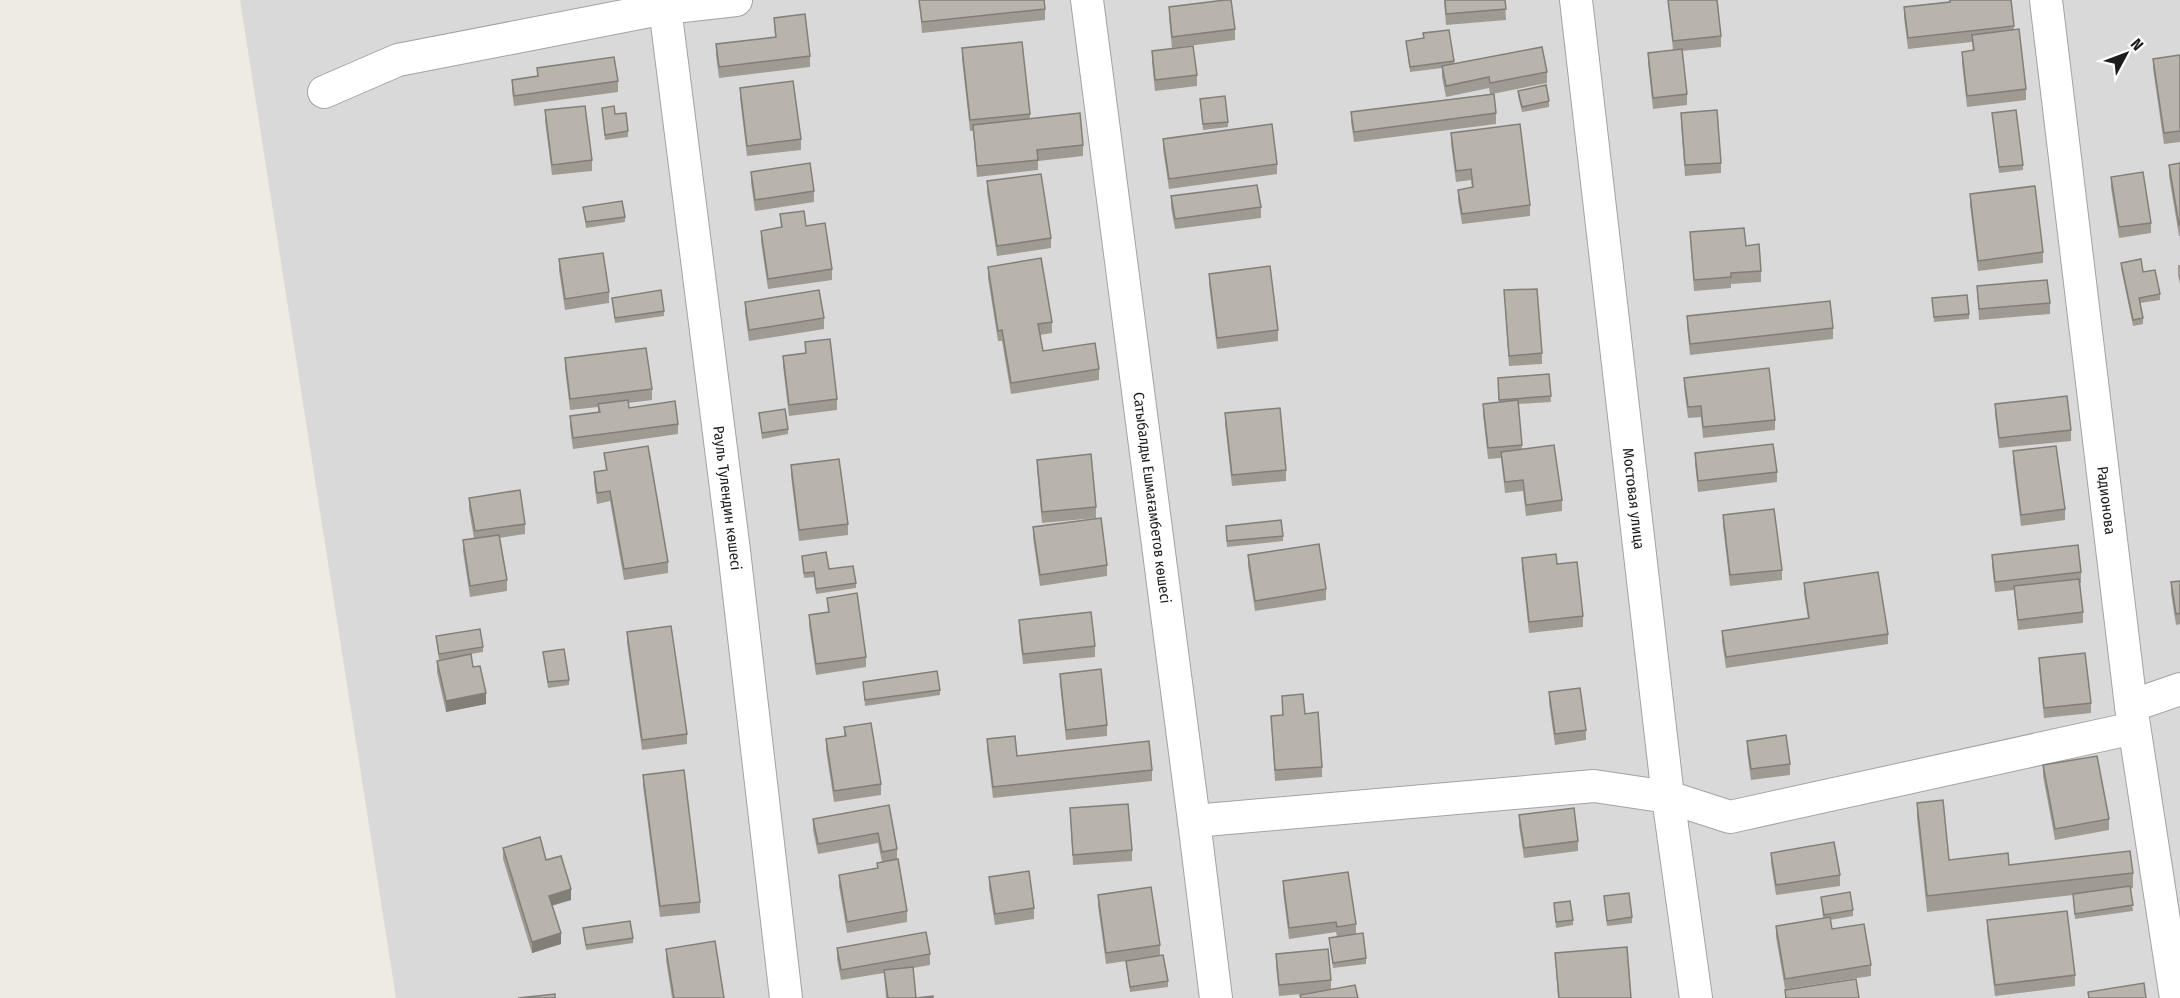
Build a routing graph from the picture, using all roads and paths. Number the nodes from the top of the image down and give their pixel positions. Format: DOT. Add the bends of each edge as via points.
graph roads {
  1 [pos="736,0"];
  2 [pos="1087,0"];
  3 [pos="1576,0"];
  4 [pos="2046,0"];
  5 [pos="665,4"];
  6 [pos="324,92"];
  7 [pos="2180,689"];
  8 [pos="2132,717"];
  9 [pos="1668,797"];
  10 [pos="1194,821"];
  11 [pos="786,998"];
  12 [pos="1216,998"];
  13 [pos="1696,998"];
  14 [pos="2176,998"];
  1 -- 5 [label="street"];
  2 -- 10 [label="street, Сатыбалды Ешмағамбетов көшесі"];
  3 -- 9 [label="street, Мостовая улица"];
  4 -- 8 [label="street, Радионова"];
  5 -- 6 [label="street" via="398,60"];
  5 -- 11 [label="street, Рауль Тулендин көшесі"];
  7 -- 8 [label="street"];
  8 -- 9 [label="street" via="1730,817"];
  8 -- 14 [label="street, Радионова"];
  9 -- 10 [label="street" via="1594,786"];
  9 -- 13 [label="street, Мостовая улица"];
  10 -- 12 [label="street, Сатыбалды Ешмағамбетов көшесі"];
}
